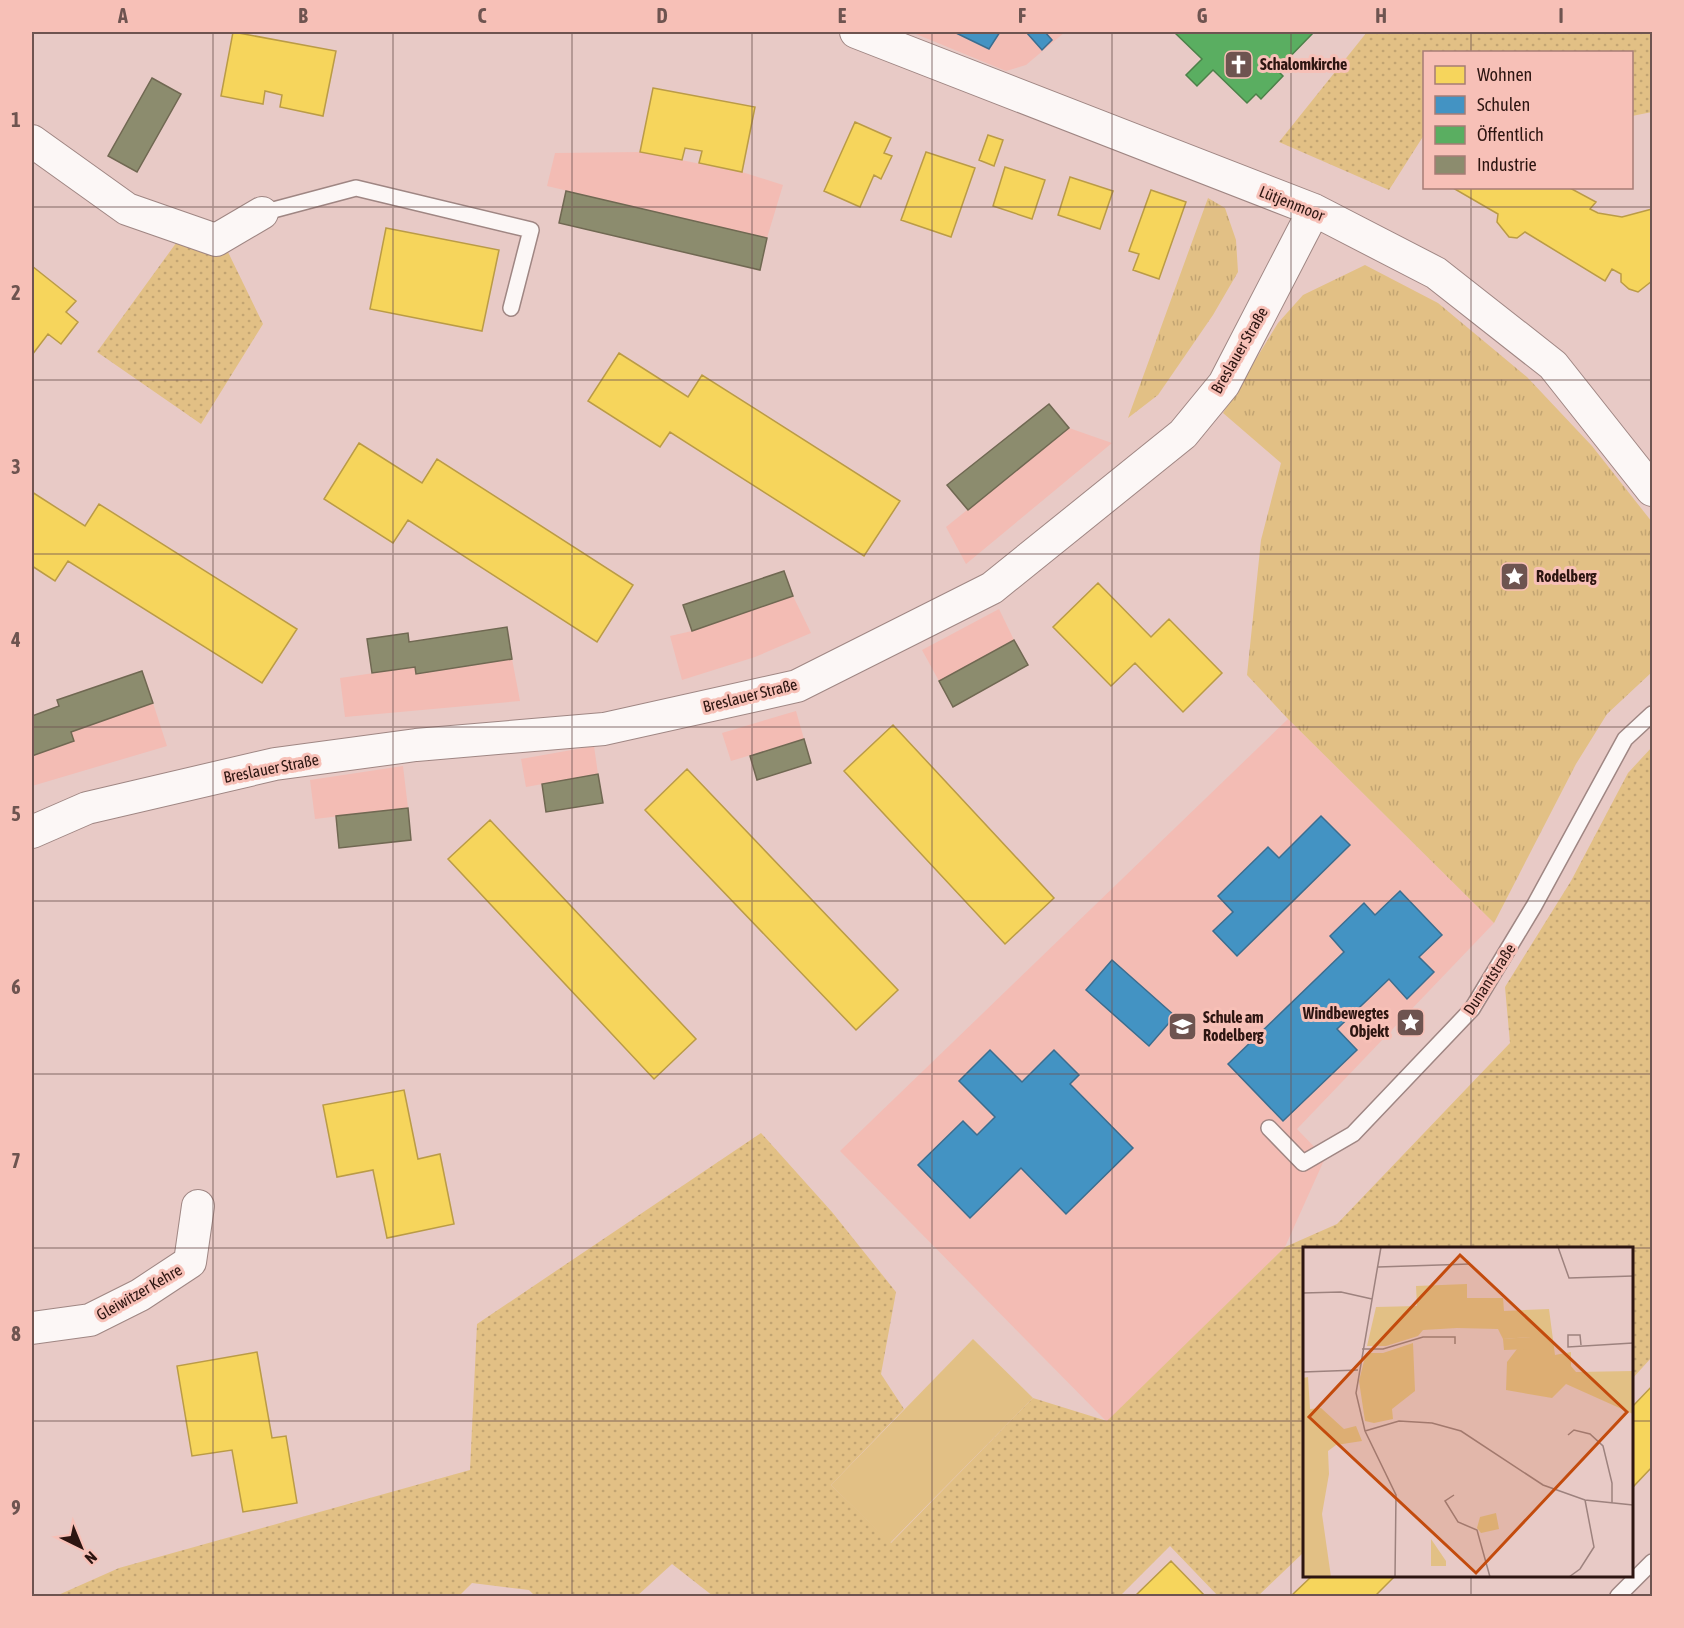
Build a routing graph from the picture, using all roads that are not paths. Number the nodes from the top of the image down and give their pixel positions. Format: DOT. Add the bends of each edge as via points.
graph roads {
  1 [pos="856,32"];
  2 [pos="32,141"];
  3 [pos="1314,210"];
  4 [pos="262,213"];
  5 [pos="511,308"];
  6 [pos="1653,490"];
  7 [pos="1653,714"];
  8 [pos="32,832"];
  9 [pos="1269,1128"];
  10 [pos="198,1206"];
  11 [pos="32,1328"];
  12 [pos="1653,1562"];
  13 [pos="1618,1596"];
  1 -- 3 [label="street, Lütjenmoor"];
  2 -- 4 [label="street" via="127,209 216,240"];
  3 -- 6 [label="street, Lütjenmoor" via="1436,273 1553,365"];
  3 -- 8 [label="street, Breslauer Straße" via="1224,384 1183,434 992,588 797,686 604,729 416,745 275,764 87,808"];
  4 -- 5 [label="lane" via="356,188 531,230"];
  7 -- 9 [label="lane, Dunantstraße" via="1625,739 1534,906 1472,1009 1353,1134 1303,1163"];
  10 -- 11 [label="street, Gleiwitzer Kehre" via="190,1262 140,1295 90,1320"];
  12 -- 13 [label="lane"];
}
